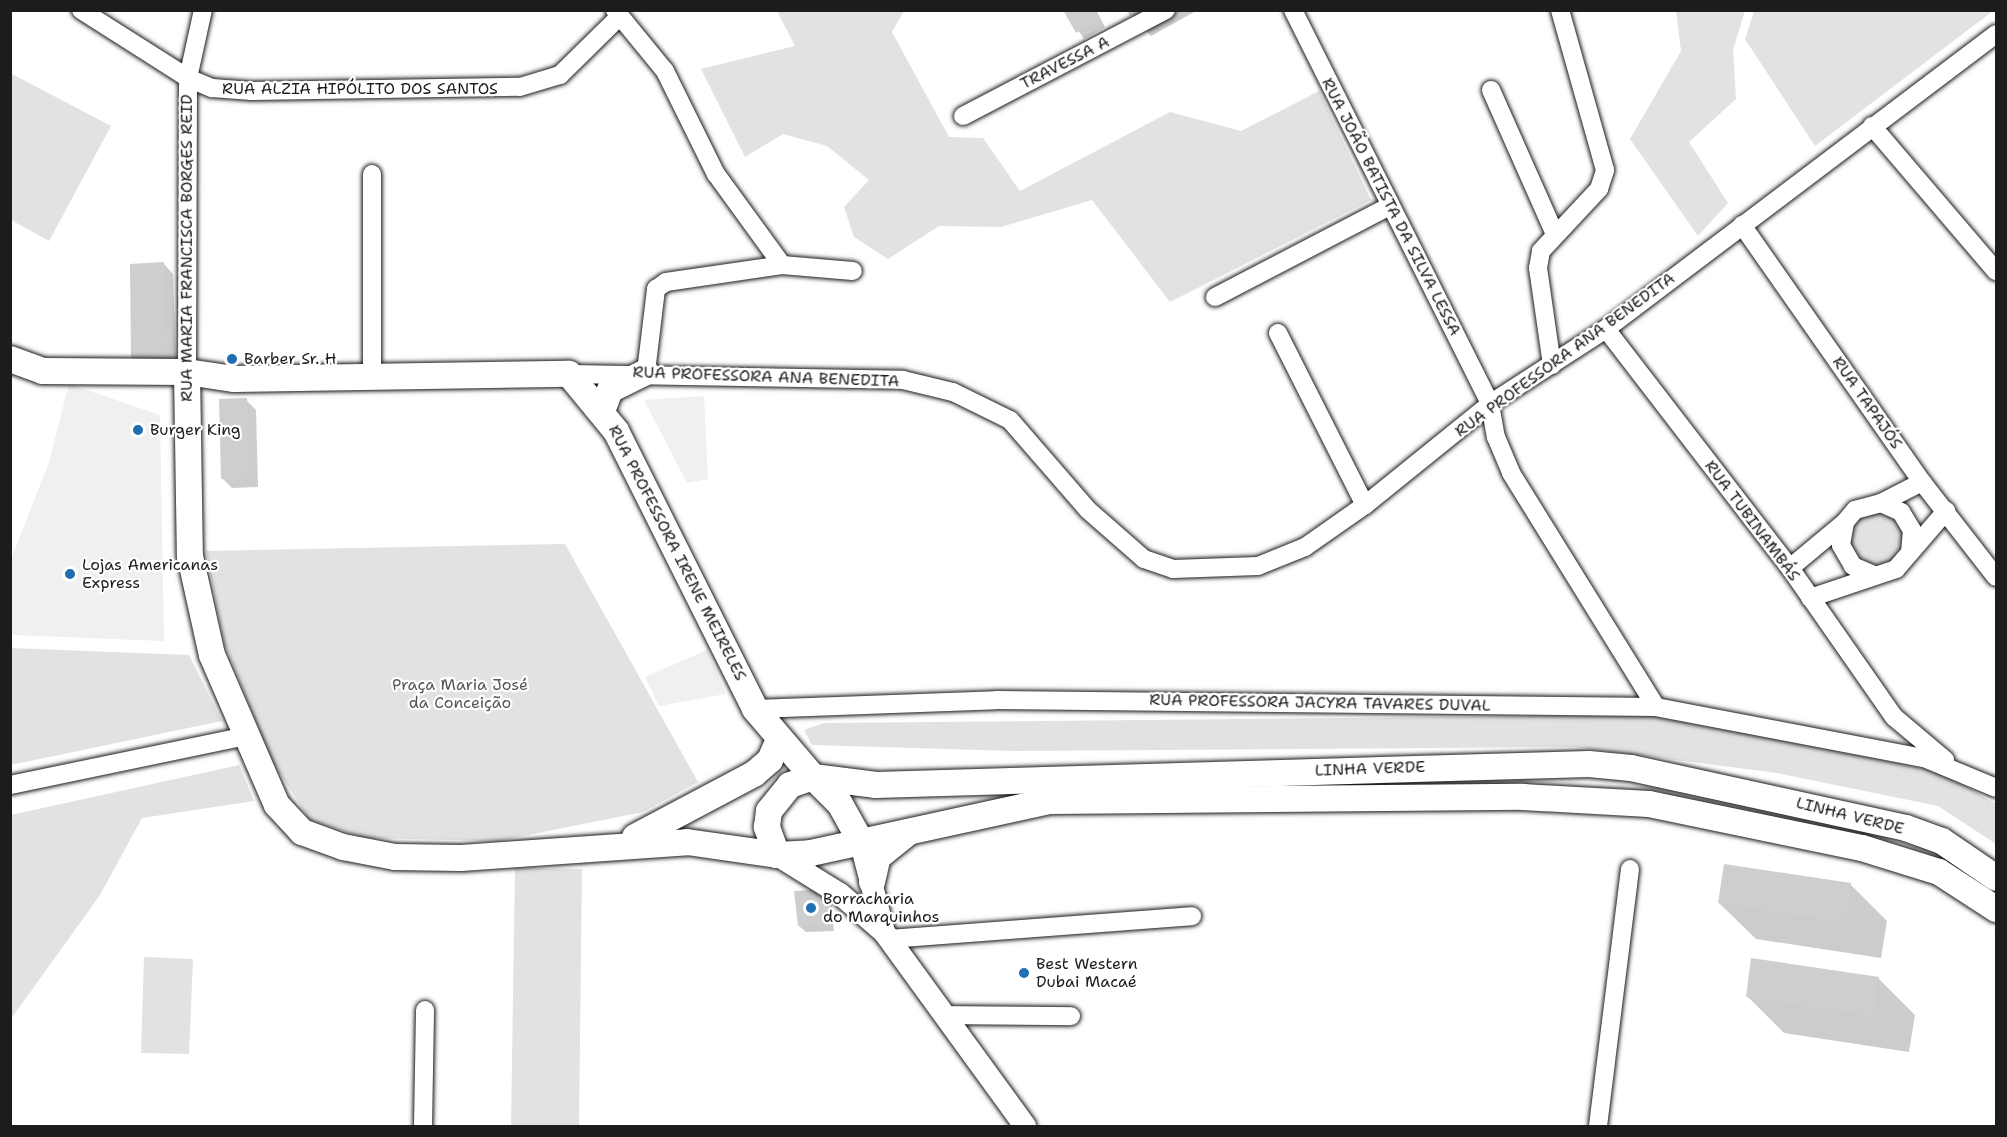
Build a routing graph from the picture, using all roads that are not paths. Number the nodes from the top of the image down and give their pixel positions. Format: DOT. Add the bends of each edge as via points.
graph roads {
  1 [pos="81,10"];
  2 [pos="203,10"];
  3 [pos="1166,10"];
  4 [pos="1293,10"];
  5 [pos="1560,10"];
  6 [pos="616,15"];
  7 [pos="1996,34"];
  8 [pos="188,78"];
  9 [pos="1491,90"];
  10 [pos="963,116"];
  11 [pos="1872,126"];
  12 [pos="372,174"];
  13 [pos="1390,206"];
  14 [pos="1742,225"];
  15 [pos="1554,232"];
  16 [pos="782,266"];
  17 [pos="853,271"];
  18 [pos="1996,271"];
  19 [pos="1215,297"];
  20 [pos="1606,329"];
  21 [pos="1278,333"];
  22 [pos="10,359"];
  23 [pos="1552,365"];
  24 [pos="187,372"];
  25 [pos="646,372"];
  26 [pos="569,374"];
  27 [pos="372,375"];
  28 [pos="234,379"];
  29 [pos="1490,404"];
  30 [pos="602,411"];
  31 [pos="187,420"];
  32 [pos="1922,482"];
  33 [pos="1881,503"];
  34 [pos="1365,505"];
  35 [pos="1946,511"];
  36 [pos="1845,522"];
  37 [pos="1910,552"];
  38 [pos="1790,568"];
  39 [pos="1874,575"];
  40 [pos="1996,577"];
  41 [pos="1810,598"];
  42 [pos="1656,707"];
  43 [pos="755,709"];
  44 [pos="1894,717"];
  45 [pos="246,736"];
  46 [pos="779,740"];
  47 [pos="1880,750"];
  48 [pos="1957,769"];
  49 [pos="813,777"];
  50 [pos="10,785"];
  51 [pos="1996,788"];
  52 [pos="936,822"];
  53 [pos="860,840"];
  54 [pos="612,845"];
  55 [pos="777,855"];
  56 [pos="1630,869"];
  57 [pos="1996,878"];
  58 [pos="872,882"];
  59 [pos="1996,909"];
  60 [pos="1192,916"];
  61 [pos="886,935"];
  62 [pos="425,1010"];
  63 [pos="945,1015"];
  64 [pos="1071,1016"];
  65 [pos="423,1126"];
  66 [pos="1025,1126"];
  67 [pos="1598,1126"];
  1 -- 8 [label="street, RUA ALZIA HIPÓLITO DOS SANTOS"];
  2 -- 8 [label="street, RUA MARIA FRANCISCA BORGES REID"];
  3 -- 10 [label="street, TRAVESSA A"];
  4 -- 13 [label="street, RUA JOÃO BATISTA DA SILVA LESSA"];
  5 -- 15 [label="street" via="1605,170 1595,194"];
  6 -- 8 [label="street, RUA ALZIA HIPÓLITO DOS SANTOS" via="560,75 520,87 252,92 212,88"];
  6 -- 16 [label="street, RUA ALZIA HIPÓLITO DOS SANTOS" via="665,70 716,174"];
  7 -- 11 [label="street, RUA PROFESSORA ANA BENEDITA"];
  8 -- 24 [label="street, RUA MARIA FRANCISCA BORGES REID"];
  9 -- 15 [label="street"];
  11 -- 14 [label="street, RUA PROFESSORA ANA BENEDITA"];
  11 -- 18 [label="street"];
  12 -- 27 [label="street"];
  13 -- 19 [label="street"];
  13 -- 29 [label="street, RUA JOÃO BATISTA DA SILVA LESSA"];
  14 -- 20 [label="street, RUA PROFESSORA ANA BENEDITA"];
  14 -- 32 [label="street, RUA TAPAJÓS"];
  15 -- 23 [label="street" via="1538,268"];
  16 -- 17 [label="street"];
  16 -- 25 [label="street" via="666,282 656,289"];
  20 -- 23 [label="street, RUA PROFESSORA ANA BENEDITA"];
  20 -- 38 [label="street, RUA TUBINAMBÁS"];
  21 -- 34 [label="street"];
  22 -- 24 [label="highway, RUA PROFESSORA ANA BENEDITA" via="43,371"];
  23 -- 29 [label="street, RUA PROFESSORA ANA BENEDITA"];
  24 -- 28 [label="highway, RUA PROFESSORA ANA BENEDITA"];
  24 -- 31 [label="highway, RUA MARIA FRANCISCA BORGES REID"];
  25 -- 26 [label="street, RUA PROFESSORA ANA BENEDITA"];
  25 -- 30 [label="highway" via="610,390"];
  25 -- 34 [label="street, RUA PROFESSORA ANA BENEDITA" via="903,380 953,392 1010,420 1121,543 1144,559 1173,569 1269,562 1305,547"];
  26 -- 27 [label="highway, RUA PROFESSORA ANA BENEDITA"];
  26 -- 30 [label="highway, RUA PROFESSORA IRENE MEIRELES"];
  27 -- 28 [label="highway, RUA PROFESSORA ANA BENEDITA"];
  28 -- 31 [label="highway" via="201,390"];
  29 -- 34 [label="street, RUA PROFESSORA ANA BENEDITA"];
  29 -- 42 [label="street, RUA JOÃO BATISTA DA SILVA LESSA" via="1496,437 1511,473"];
  30 -- 43 [label="highway, RUA PROFESSORA IRENE MEIRELES"];
  31 -- 45 [label="highway, RUA MARIA FRANCISCA BORGES REID" via="190,556 200,610 212,655"];
  32 -- 33 [label="street"];
  32 -- 35 [label="street, RUA TAPAJÓS"];
  33 -- 36 [label="street" via="1863,506"];
  33 -- 37 [label="street" via="1908,520"];
  35 -- 37 [label="street"];
  35 -- 40 [label="street, RUA TAPAJÓS"];
  36 -- 38 [label="street"];
  36 -- 39 [label="street" via="1845,556"];
  37 -- 39 [label="street" via="1896,569"];
  38 -- 41 [label="street, RUA TUBINAMBÁS"];
  39 -- 41 [label="street"];
  41 -- 44 [label="street, RUA TUBINAMBÁS"];
  42 -- 43 [label="street, RUA PROFESSORA JACYRA TAVARES DUVAL" via="996,700"];
  42 -- 47 [label="street, RUA PROFESSORA JACYRA TAVARES DUVAL"];
  43 -- 46 [label="highway"];
  44 -- 47 [label="street" via="1896,743"];
  44 -- 48 [label="street, RUA PROFESSORA JACYRA TAVARES DUVAL"];
  45 -- 50 [label="street"];
  45 -- 54 [label="highway, RUA MARIA FRANCISCA BORGES REID" via="288,820 302,832 343,847 394,857 461,858"];
  46 -- 49 [label="highway"];
  46 -- 54 [label="highway, RUA MARIA FRANCISCA BORGES REID" via="770,760 754,774 670,823"];
  47 -- 48 [label="street, RUA PROFESSORA JACYRA TAVARES DUVAL"];
  48 -- 51 [label="street, RUA PROFESSORA JACYRA TAVARES DUVAL"];
  49 -- 53 [label="highway" via="840,804"];
  49 -- 55 [label="highway" via="790,785 769,811 767,827"];
  49 -- 57 [label="highway, LINHA VERDE" via="876,785 1610,766 1906,828 1942,841"];
  52 -- 53 [label="highway, LINHA VERDE"];
  52 -- 58 [label="highway" via="885,849"];
  52 -- 59 [label="highway, LINHA VERDE" via="1050,801 1523,797 1649,804 1862,848 1939,872"];
  53 -- 55 [label="highway, RUA MARIA FRANCISCA BORGES REID"];
  53 -- 58 [label="main road"];
  54 -- 55 [label="highway, RUA MARIA FRANCISCA BORGES REID" via="687,842"];
  55 -- 61 [label="main road" via="840,894"];
  56 -- 67 [label="street"];
  58 -- 61 [label="main road"];
  60 -- 61 [label="street"];
  61 -- 63 [label="main road"];
  62 -- 65 [label="street"];
  63 -- 64 [label="street"];
  63 -- 66 [label="main road"];
}
